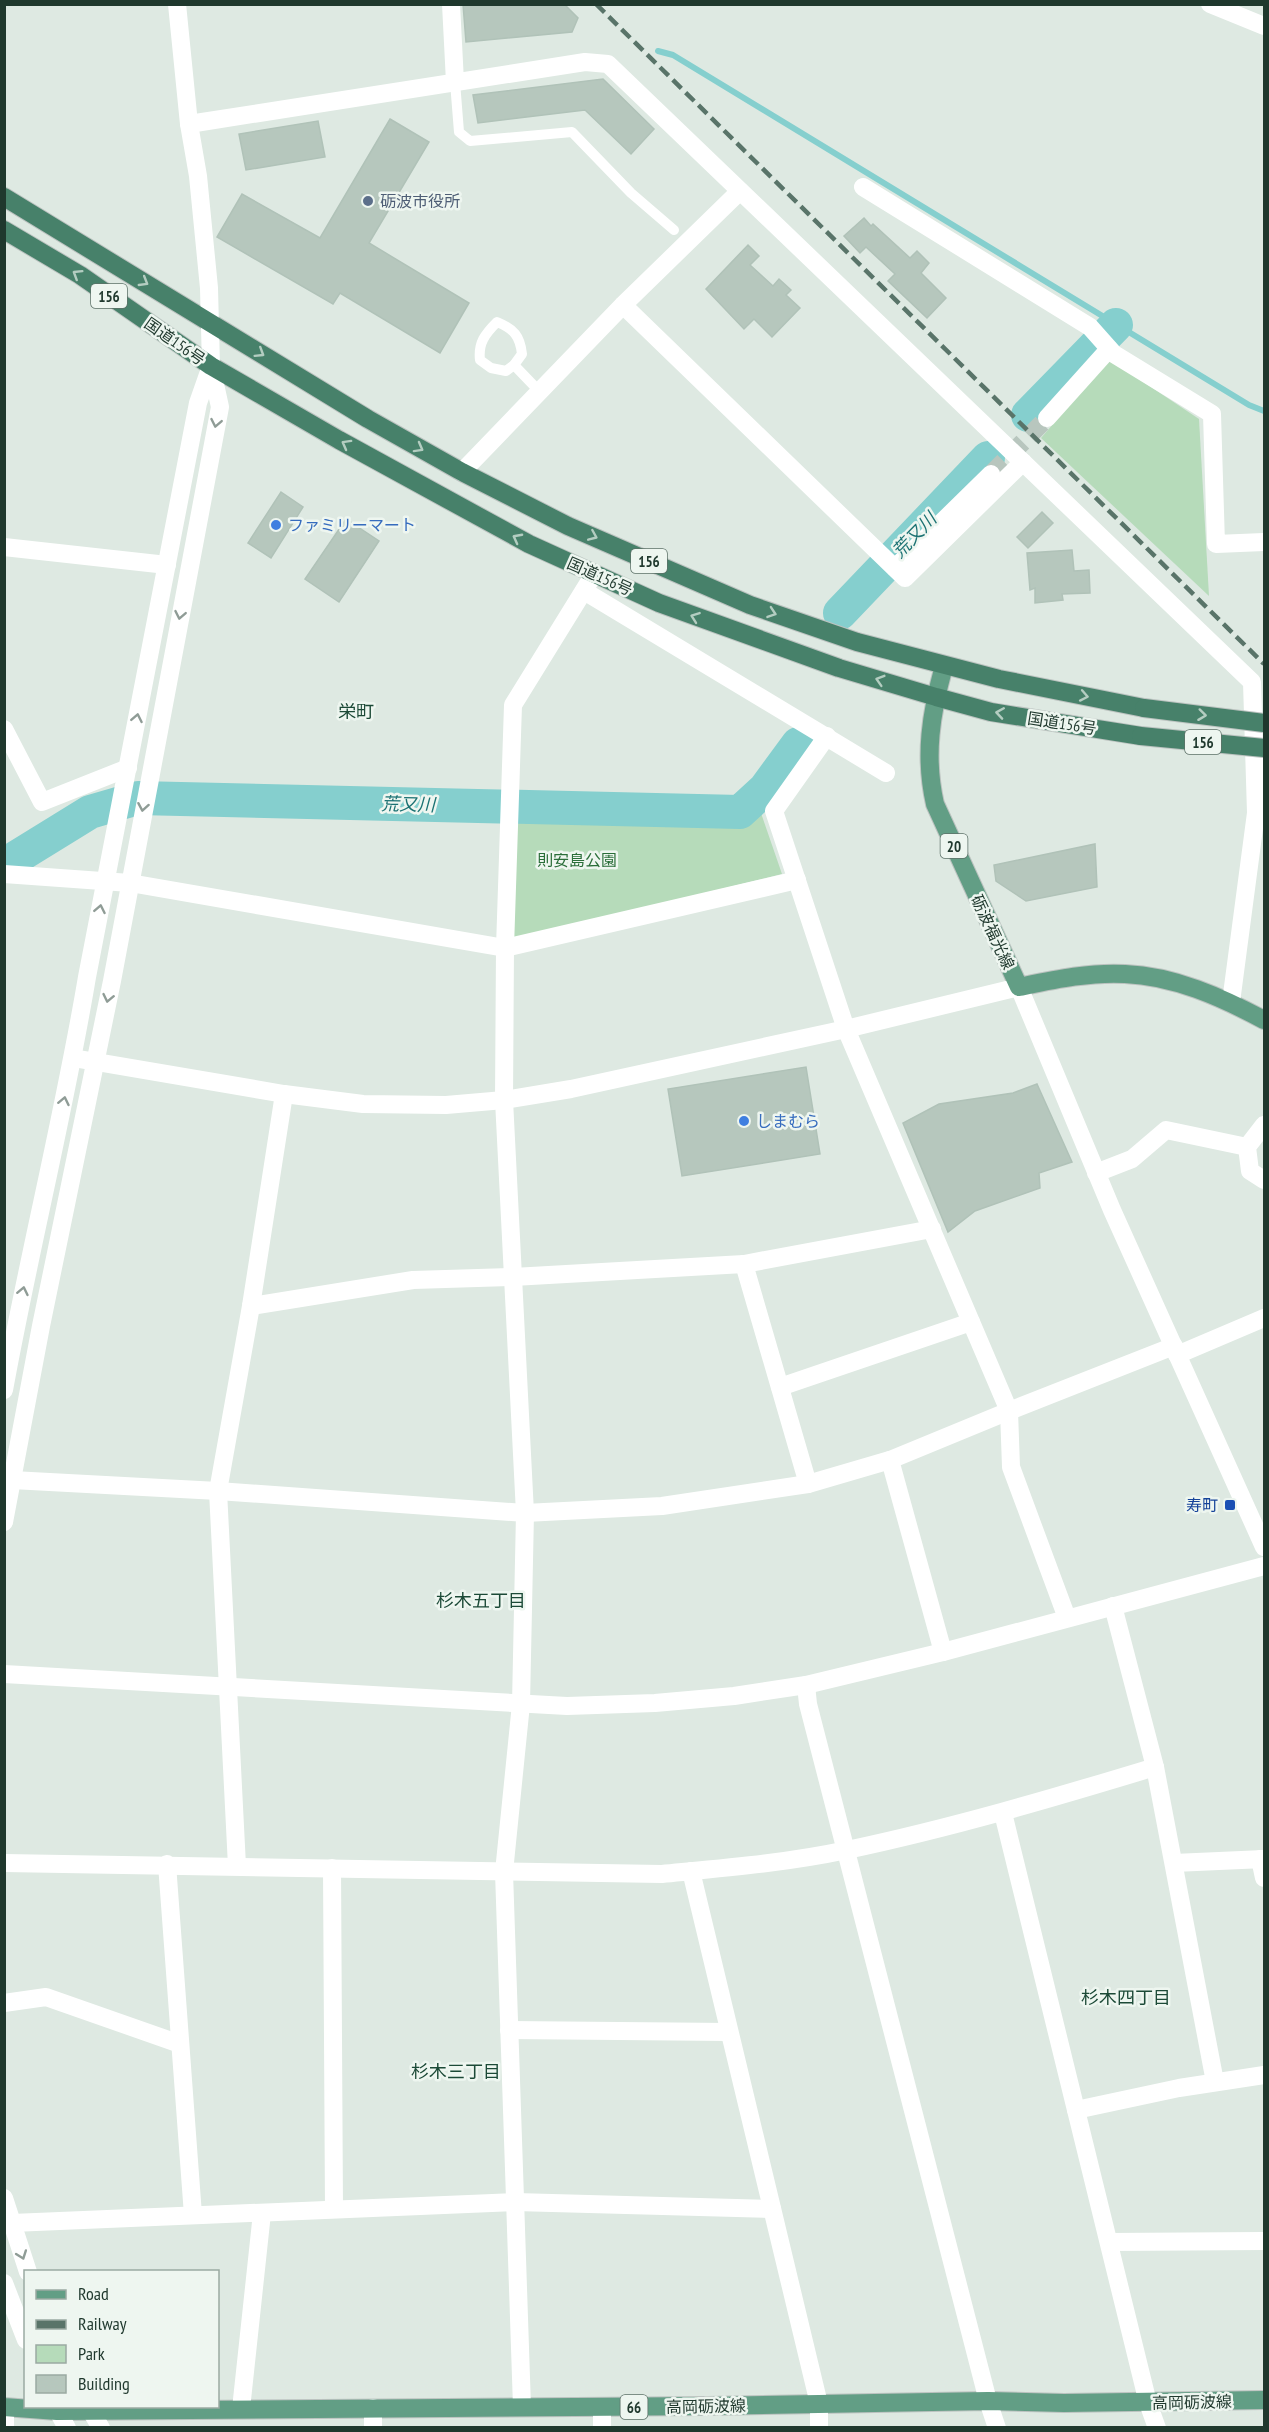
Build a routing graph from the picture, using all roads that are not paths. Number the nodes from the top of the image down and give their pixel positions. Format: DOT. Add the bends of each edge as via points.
graph roads {
  1 [pos="177,4"];
  2 [pos="451,4"];
  3 [pos="1210,4"];
  4 [pos="1264,26"];
  5 [pos="455,82"];
  6 [pos="189,124"];
  7 [pos="863,187"];
  8 [pos="740,191"];
  9 [pos="4,197"];
  10 [pos="4,230"];
  11 [pos="674,230"];
  12 [pos="623,305"];
  13 [pos="210,322"];
  14 [pos="1109,349"];
  15 [pos="514,365"];
  16 [pos="211,366"];
  17 [pos="539,392"];
  18 [pos="1047,418"];
  19 [pos="1023,462"];
  20 [pos="462,472"];
  21 [pos="991,474"];
  22 [pos="1264,542"];
  23 [pos="4,547"];
  24 [pos="167,565"];
  25 [pos="895,568"];
  26 [pos="594,573"];
  27 [pos="584,591"];
  28 [pos="944,666"];
  29 [pos="936,697"];
  30 [pos="1264,723"];
  31 [pos="4,729"];
  32 [pos="827,736"];
  33 [pos="1264,748"];
  34 [pos="128,768"];
  35 [pos="886,773"];
  36 [pos="4,874"];
  37 [pos="106,880"];
  38 [pos="797,880"];
  39 [pos="130,883"];
  40 [pos="505,948"];
  41 [pos="1019,987"];
  42 [pos="1231,1002"];
  43 [pos="1264,1020"];
  44 [pos="846,1029"];
  45 [pos="73,1058"];
  46 [pos="95,1061"];
  47 [pos="284,1094"];
  48 [pos="504,1100"];
  49 [pos="1264,1125"];
  50 [pos="1247,1147"];
  51 [pos="1096,1173"];
  52 [pos="1264,1180"];
  53 [pos="932,1230"];
  54 [pos="744,1264"];
  55 [pos="513,1277"];
  56 [pos="251,1306"];
  57 [pos="1264,1318"];
  58 [pos="11,1321"];
  59 [pos="971,1322"];
  60 [pos="1175,1351"];
  61 [pos="780,1387"];
  62 [pos="4,1390"];
  63 [pos="1009,1410"];
  64 [pos="890,1460"];
  65 [pos="12,1480"];
  66 [pos="808,1484"];
  67 [pos="218,1491"];
  68 [pos="525,1513"];
  69 [pos="4,1522"];
  70 [pos="1264,1547"];
  71 [pos="1264,1566"];
  72 [pos="1113,1606"];
  73 [pos="1067,1618"];
  74 [pos="943,1652"];
  75 [pos="4,1674"];
  76 [pos="806,1685"];
  77 [pos="226,1687"];
  78 [pos="521,1704"];
  79 [pos="1155,1767"];
  80 [pos="1003,1813"];
  81 [pos="846,1850"];
  82 [pos="1262,1859"];
  83 [pos="4,1863"];
  84 [pos="1174,1863"];
  85 [pos="167,1864"];
  86 [pos="237,1866"];
  87 [pos="332,1868"];
  88 [pos="691,1871"];
  89 [pos="504,1872"];
  90 [pos="1264,1878"];
  91 [pos="4,2003"];
  92 [pos="509,2030"];
  93 [pos="729,2032"];
  94 [pos="180,2044"];
  95 [pos="1264,2075"];
  96 [pos="1215,2082"];
  97 [pos="1076,2110"];
  98 [pos="4,2198"];
  99 [pos="515,2202"];
  100 [pos="772,2209"];
  101 [pos="334,2210"];
  102 [pos="262,2212"];
  103 [pos="193,2215"];
  104 [pos="12,2223"];
  105 [pos="1264,2241"];
  106 [pos="1108,2242"];
  107 [pos="28,2270"];
  108 [pos="4,2283"];
  109 [pos="24,2335"];
  110 [pos="1264,2400"];
  111 [pos="988,2401"];
  112 [pos="1148,2403"];
  113 [pos="819,2404"];
  114 [pos="5,2407"];
  115 [pos="522,2407"];
  116 [pos="602,2407"];
  117 [pos="24,2408"];
  118 [pos="30,2408"];
  119 [pos="374,2408"];
  120 [pos="56,2409"];
  121 [pos="89,2409"];
  122 [pos="241,2409"];
  123 [pos="5,2427"];
  124 [pos="67,2427"];
  125 [pos="101,2427"];
  126 [pos="373,2427"];
  127 [pos="602,2427"];
  128 [pos="819,2427"];
  129 [pos="997,2427"];
  130 [pos="1157,2427"];
  1 -- 6 [label="street"];
  2 -- 5 [label="street"];
  3 -- 4 [label="street"];
  5 -- 6 [label="street"];
  5 -- 8 [label="street" via="585,62 608,64"];
  5 -- 11 [label="lane" via="459,132 470,141 572,132 631,194"];
  6 -- 13 [label="street" via="198,176"];
  7 -- 14 [label="street" via="1090,327"];
  8 -- 12 [label="street"];
  8 -- 19 [label="street"];
  9 -- 13 [label="highway, 国道156号 / 156, one-way"];
  16 -- 10 [label="highway, 国道156号 / 156, one-way" via="80,275"];
  12 -- 17 [label="street"];
  12 -- 25 [label="street"];
  13 -- 16 [label="street"];
  13 -- 20 [label="highway, 国道156号 / 156, one-way"];
  14 -- 18 [label="street"];
  14 -- 22 [label="street" via="1212,414 1216,544"];
  15 -- 15 [label="lane" via="522,354 521,339 511,328 497,322 478,348 480,360 498,370 506,371"];
  15 -- 17 [label="lane"];
  16 -- 24 [label="street" via="198,403"];
  26 -- 16 [label="highway, 国道156号 / 156, one-way" via="529,544 425,488"];
  16 -- 39 [label="street, one-way" via="220,407"];
  17 -- 20 [label="street"];
  19 -- 25 [label="street" via="905,578"];
  19 -- 42 [label="street" via="1252,682 1256,813"];
  20 -- 28 [label="highway, 国道156号 / 156, one-way" via="568,526 750,605 857,642"];
  21 -- 25 [label="street"];
  23 -- 24 [label="street"];
  34 -- 24 [label="street, one-way"];
  26 -- 27 [label="street"];
  29 -- 26 [label="highway, 国道156号 / 156, one-way" via="754,638 658,603"];
  27 -- 32 [label="street"];
  27 -- 40 [label="street" via="513,705"];
  28 -- 29 [label="main road, 砺波福光線 / 20"];
  28 -- 30 [label="highway, 国道156号 / 156, one-way, bridge" via="1144,708"];
  33 -- 29 [label="highway, 国道156号 / 156, one-way, bridge" via="1141,736 992,712"];
  29 -- 41 [label="main road, 砺波福光線 / 20" via="929,777 935,804"];
  31 -- 34 [label="street" via="42,802"];
  32 -- 35 [label="street"];
  32 -- 38 [label="street" via="774,811"];
  34 -- 37 [label="street"];
  36 -- 37 [label="street"];
  37 -- 39 [label="street"];
  45 -- 37 [label="street, one-way"];
  38 -- 40 [label="street"];
  38 -- 44 [label="street"];
  39 -- 40 [label="street"];
  39 -- 46 [label="street, one-way"];
  40 -- 48 [label="street"];
  41 -- 42 [label="main road, 砺波福光線" via="1071,976 1125,974 1180,983"];
  41 -- 44 [label="street"];
  41 -- 51 [label="street"];
  42 -- 43 [label="main road, 砺波福光線"];
  44 -- 48 [label="street"];
  44 -- 53 [label="street"];
  45 -- 46 [label="street"];
  58 -- 45 [label="street, one-way"];
  46 -- 47 [label="street"];
  46 -- 65 [label="street"];
  47 -- 48 [label="street" via="363,1104 446,1105"];
  47 -- 56 [label="street"];
  48 -- 55 [label="street"];
  49 -- 50 [label="street"];
  50 -- 51 [label="street" via="1166,1130 1132,1160"];
  50 -- 52 [label="street" via="1250,1171"];
  51 -- 60 [label="street"];
  53 -- 54 [label="street"];
  53 -- 59 [label="street"];
  54 -- 55 [label="street"];
  54 -- 61 [label="street"];
  55 -- 56 [label="street" via="413,1280"];
  55 -- 68 [label="street"];
  56 -- 67 [label="street"];
  57 -- 60 [label="street"];
  58 -- 62 [label="street"];
  59 -- 61 [label="street"];
  59 -- 63 [label="street"];
  60 -- 63 [label="street"];
  60 -- 70 [label="street"];
  61 -- 66 [label="street"];
  63 -- 64 [label="street"];
  63 -- 73 [label="street" via="1011,1467"];
  64 -- 66 [label="street"];
  64 -- 74 [label="street"];
  65 -- 67 [label="street"];
  65 -- 69 [label="street"];
  66 -- 68 [label="street" via="662,1506"];
  67 -- 68 [label="street"];
  67 -- 77 [label="street"];
  68 -- 78 [label="street"];
  71 -- 72 [label="street"];
  72 -- 73 [label="street"];
  72 -- 79 [label="street"];
  73 -- 74 [label="street"];
  74 -- 76 [label="street"];
  75 -- 77 [label="street"];
  76 -- 78 [label="street" via="655,1703"];
  76 -- 81 [label="street"];
  77 -- 78 [label="street"];
  77 -- 86 [label="street"];
  78 -- 89 [label="street"];
  79 -- 80 [label="street"];
  79 -- 84 [label="street"];
  80 -- 81 [label="street"];
  80 -- 97 [label="street"];
  81 -- 88 [label="street"];
  81 -- 111 [label="street"];
  82 -- 84 [label="street"];
  82 -- 90 [label="street"];
  83 -- 85 [label="street"];
  84 -- 96 [label="street"];
  85 -- 86 [label="street"];
  85 -- 94 [label="street"];
  86 -- 87 [label="street"];
  87 -- 89 [label="street"];
  87 -- 101 [label="street"];
  88 -- 89 [label="street"];
  88 -- 93 [label="street"];
  89 -- 92 [label="street"];
  91 -- 94 [label="street" via="46,1997"];
  92 -- 93 [label="street"];
  92 -- 99 [label="street"];
  93 -- 100 [label="street"];
  94 -- 103 [label="street"];
  95 -- 96 [label="street"];
  96 -- 97 [label="street"];
  97 -- 106 [label="street"];
  98 -- 104 [label="street"];
  99 -- 100 [label="street"];
  99 -- 101 [label="street"];
  99 -- 115 [label="street"];
  100 -- 113 [label="street"];
  101 -- 102 [label="street"];
  102 -- 103 [label="street"];
  102 -- 122 [label="street"];
  103 -- 104 [label="street"];
  104 -- 107 [label="street, one-way"];
  105 -- 106 [label="street"];
  106 -- 112 [label="street"];
  108 -- 109 [label="street"];
  110 -- 112 [label="main road, 高岡砺波線 / 66"];
  111 -- 112 [label="main road, 高岡砺波線 / 66"];
  111 -- 113 [label="main road, 高岡砺波線 / 66"];
  111 -- 129 [label="street"];
  112 -- 130 [label="street"];
  113 -- 116 [label="main road, 高岡砺波線 / 66"];
  113 -- 128 [label="street"];
  114 -- 117 [label="main road, 高岡砺波線 / 66"];
  114 -- 123 [label="street"];
  115 -- 116 [label="main road, 高岡砺波線 / 66"];
  115 -- 119 [label="main road, 高岡砺波線 / 66"];
  116 -- 127 [label="street"];
  118 -- 120 [label="main road, 高岡砺波線 / 66"];
  119 -- 122 [label="main road, 高岡砺波線 / 66"];
  119 -- 126 [label="street"];
  120 -- 121 [label="main road, 高岡砺波線 / 66"];
  120 -- 124 [label="street"];
  121 -- 122 [label="main road, 高岡砺波線 / 66"];
  121 -- 125 [label="street"];
}
